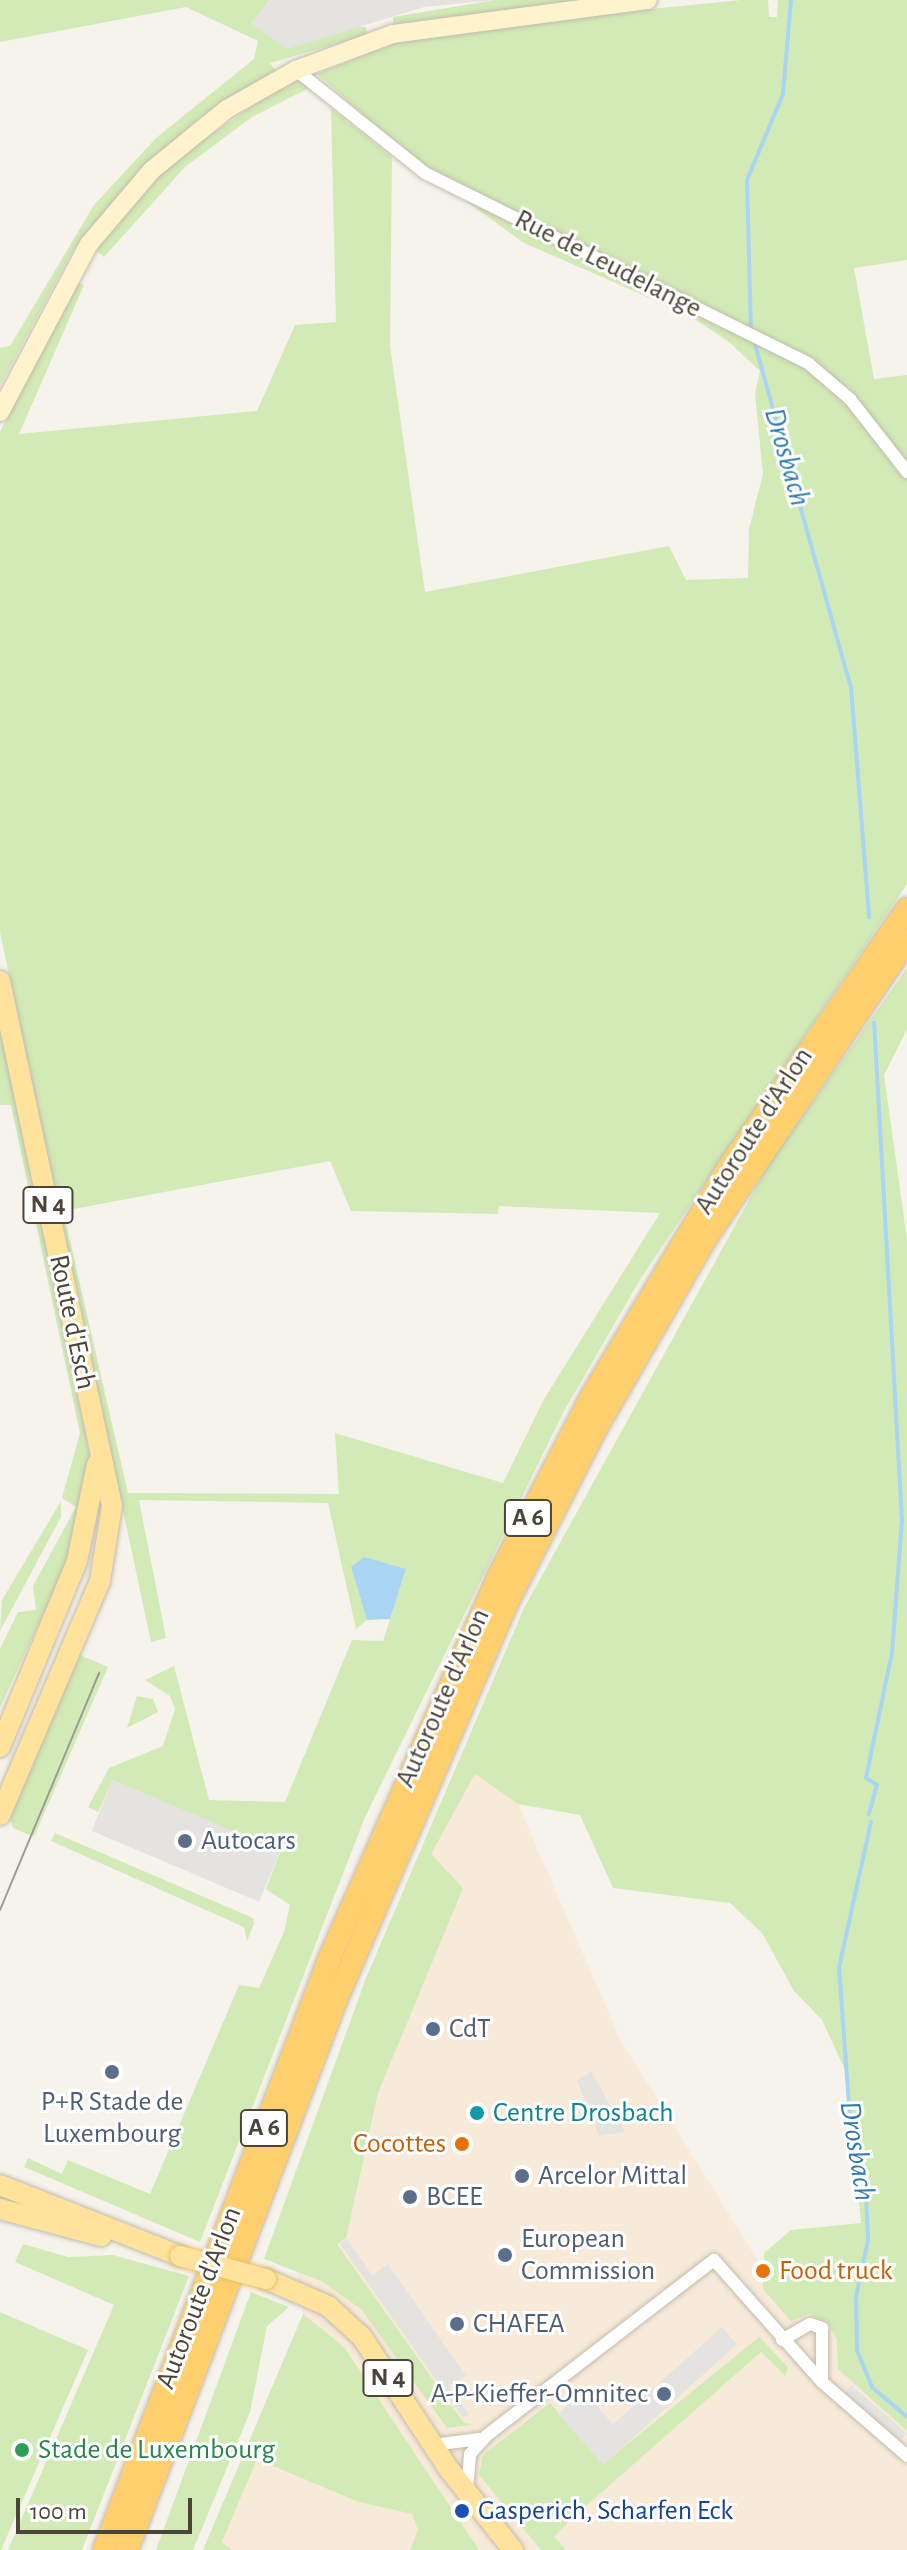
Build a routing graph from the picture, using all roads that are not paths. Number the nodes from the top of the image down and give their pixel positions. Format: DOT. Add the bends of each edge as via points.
graph roads {
  1 [pos="648,0"];
  2 [pos="296,70"];
  3 [pos="0,412"];
  4 [pos="907,472"];
  5 [pos="907,909"];
  6 [pos="907,940"];
  7 [pos="0,981"];
  8 [pos="95,1428"];
  9 [pos="0,1747"];
  10 [pos="0,1815"];
  11 [pos="0,2185"];
  12 [pos="0,2209"];
  13 [pos="129,2240"];
  14 [pos="782,2340"];
  15 [pos="822,2382"];
  16 [pos="486,2436"];
  17 [pos="431,2444"];
  18 [pos="907,2456"];
  19 [pos="467,2493"];
  20 [pos="122,2499"];
  21 [pos="97,2550"];
  22 [pos="104,2550"];
  23 [pos="127,2550"];
  24 [pos="513,2550"];
  1 -- 2 [label="main road" via="428,26"];
  2 -- 3 [label="main road" via="194,133 117,206 67,275"];
  2 -- 4 [label="street, Rue de Leudelange" via="425,173 752,336 837,386"];
  5 -- 20 [label="highway, Autoroute d'Arlon / A 6" via="727,1170 593,1394 498,1577 346,1916"];
  6 -- 23 [label="highway, Autoroute d'Arlon / A 6" via="690,1265 507,1603 342,1986"];
  7 -- 8 [label="main road, Route d'Esch / N 4"];
  8 -- 9 [label="main road, N 4" via="90,1519"];
  8 -- 10 [label="main road, N 4" via="110,1484 107,1554"];
  11 -- 13 [label="main road, N 4"];
  12 -- 13 [label="main road, N 4" via="46,2227"];
  13 -- 17 [label="main road, N 4, bridge" via="266,2279 345,2318"];
  14 -- 15 [label="street"];
  14 -- 15 [label="street" via="810,2324 822,2328"];
  14 -- 16 [label="street" via="714,2260"];
  15 -- 18 [label="street"];
  16 -- 17 [label="street" via="466,2447"];
  16 -- 19 [label="street" via="470,2454"];
  17 -- 19 [label="main road, N 4"];
  19 -- 24 [label="main road, N 4"];
  20 -- 21 [label="highway"];
  20 -- 22 [label="highway, Autoroute d'Arlon / A 6"];
}
